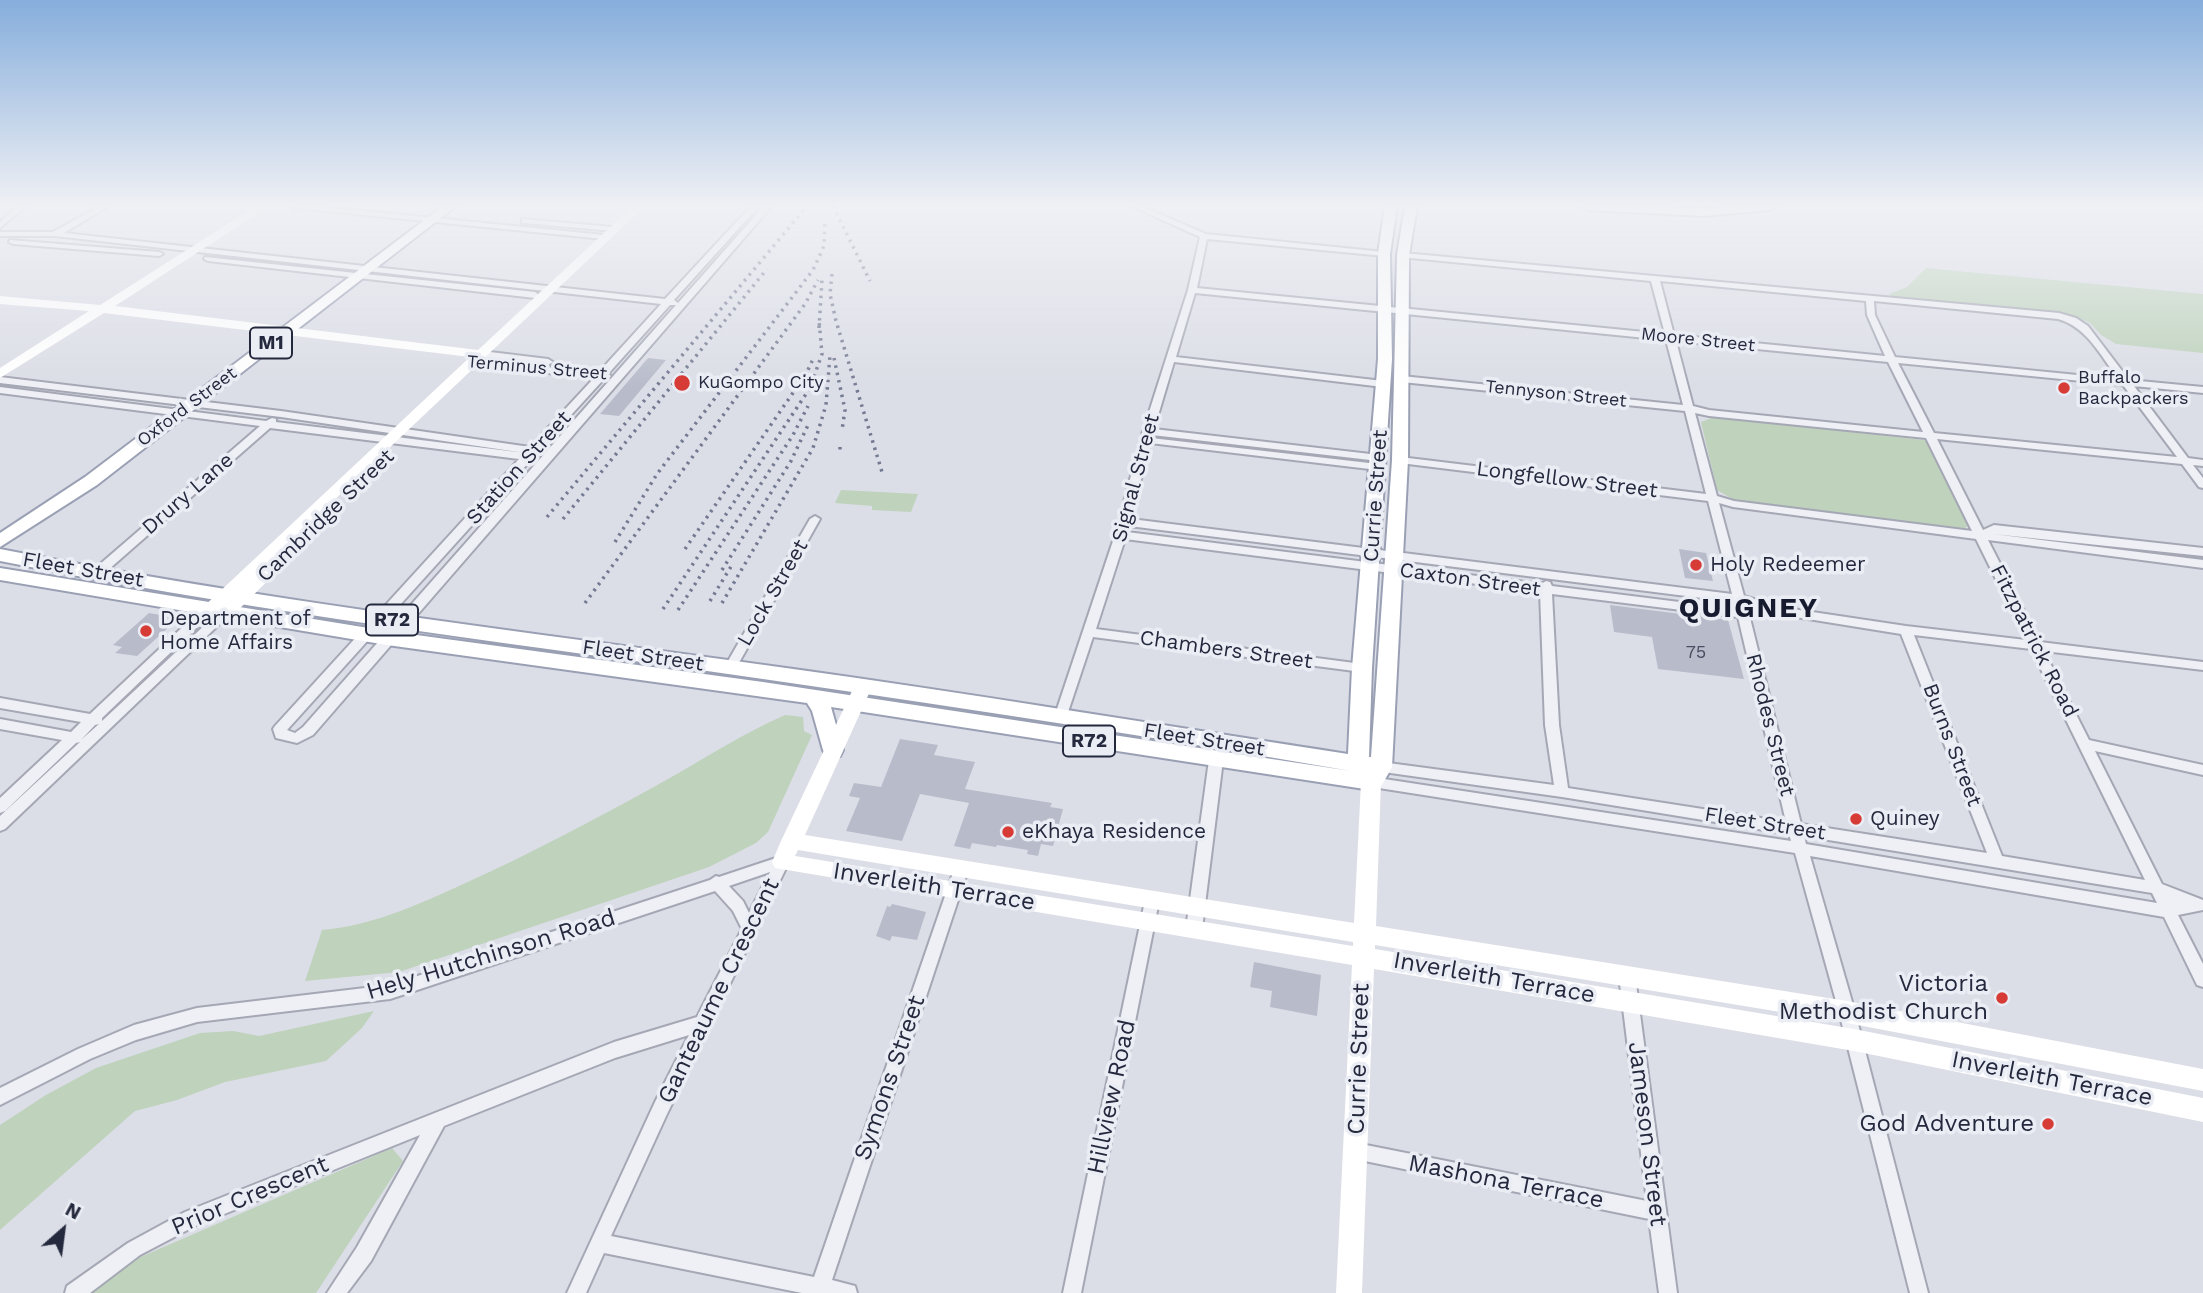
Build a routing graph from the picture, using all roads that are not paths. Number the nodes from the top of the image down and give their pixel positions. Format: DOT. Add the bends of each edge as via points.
graph roads {
  1 [pos="161,266"];
  2 [pos="312,266"];
  3 [pos="312,266"];
  4 [pos="369,266"];
  5 [pos="577,266"];
  6 [pos="582,266"];
  7 [pos="701,266"];
  8 [pos="716,266"];
  9 [pos="1197,266"];
  10 [pos="1386,266"];
  11 [pos="1401,266"];
  12 [pos="1516,266"];
  13 [pos="362,272"];
  14 [pos="1655,279"];
  15 [pos="1192,290"];
  16 [pos="552,293"];
  17 [pos="0,300"];
  18 [pos="1870,300"];
  19 [pos="666,305"];
  20 [pos="0,306"];
  21 [pos="681,306"];
  22 [pos="1394,309"];
  23 [pos="88,312"];
  24 [pos="640,334"];
  25 [pos="280,336"];
  26 [pos="654,336"];
  27 [pos="1669,338"];
  28 [pos="1171,356"];
  29 [pos="1891,358"];
  30 [pos="483,359"];
  31 [pos="0,363"];
  32 [pos="606,372"];
  33 [pos="0,374"];
  34 [pos="620,374"];
  35 [pos="0,380"];
  36 [pos="1383,380"];
  37 [pos="1402,382"];
  38 [pos="2125,382"];
  39 [pos="0,390"];
  40 [pos="2203,390"];
  41 [pos="193,403"];
  42 [pos="1689,412"];
  43 [pos="180,413"];
  44 [pos="281,414"];
  45 [pos="270,423"];
  46 [pos="1147,436"];
  47 [pos="1930,436"];
  48 [pos="401,437"];
  49 [pos="536,449"];
  50 [pos="548,456"];
  51 [pos="528,458"];
  52 [pos="1379,462"];
  53 [pos="2203,463"];
  54 [pos="1400,464"];
  55 [pos="2194,468"];
  56 [pos="2203,485"];
  57 [pos="1714,503"];
  58 [pos="815,519"];
  59 [pos="1125,522"];
  60 [pos="1981,534"];
  61 [pos="1121,535"];
  62 [pos="2203,552"];
  63 [pos="1,557"];
  64 [pos="1372,559"];
  65 [pos="1396,562"];
  66 [pos="2203,564"];
  67 [pos="96,574"];
  68 [pos="1545,574"];
  69 [pos="1547,591"];
  70 [pos="1739,599"];
  71 [pos="225,603"];
  72 [pos="1779,611"];
  73 [pos="1743,614"];
  74 [pos="392,620"];
  75 [pos="1906,630"];
  76 [pos="1090,632"];
  77 [pos="378,636"];
  78 [pos="501,645"];
  79 [pos="2037,645"];
  80 [pos="2203,666"];
  81 [pos="730,668"];
  82 [pos="1362,668"];
  83 [pos="811,697"];
  84 [pos="858,697"];
  85 [pos="0,703"];
  86 [pos="962,713"];
  87 [pos="1060,718"];
  88 [pos="90,719"];
  89 [pos="108,723"];
  90 [pos="0,724"];
  91 [pos="72,737"];
  92 [pos="90,740"];
  93 [pos="2086,744"];
  94 [pos="833,750"];
  95 [pos="1216,760"];
  96 [pos="2203,770"];
  97 [pos="1370,771"];
  98 [pos="1562,792"];
  99 [pos="0,807"];
  100 [pos="0,825"];
  101 [pos="1796,829"];
  102 [pos="1801,848"];
  103 [pos="787,852"];
  104 [pos="1997,860"];
  105 [pos="957,880"];
  106 [pos="716,882"];
  107 [pos="2157,888"];
  108 [pos="2200,906"];
  109 [pos="2168,911"];
  110 [pos="1149,912"];
  111 [pos="1195,918"];
  112 [pos="750,930"];
  113 [pos="1364,944"];
  114 [pos="1627,976"];
  115 [pos="2203,980"];
  116 [pos="1630,1001"];
  117 [pos="1847,1012"];
  118 [pos="703,1023"];
  119 [pos="1854,1040"];
  120 [pos="2203,1080"];
  121 [pos="0,1097"];
  122 [pos="2203,1110"];
  123 [pos="438,1120"];
  124 [pos="1356,1152"];
  125 [pos="1657,1212"];
  126 [pos="600,1243"];
  127 [pos="820,1287"];
  128 [pos="74,1293"];
  129 [pos="336,1293"];
  130 [pos="576,1293"];
  131 [pos="848,1293"];
  132 [pos="1072,1293"];
  133 [pos="1349,1293"];
  134 [pos="1668,1293"];
  135 [pos="1919,1293"];
  1 -- 23 [label="street"];
  2 -- 13 [label="street"];
  3 -- 13 [label="street"];
  4 -- 13 [label="main road, Oxford Street / M1"];
  5 -- 16 [label="street, Cambridge Street"];
  6 -- 16 [label="street, Cambridge Street"];
  7 -- 19 [label="street, Station Street"];
  8 -- 21 [label="street, Station Street"];
  9 -- 15 [label="street, Signal Street"];
  10 -- 22 [label="main road, Currie Street"];
  11 -- 22 [label="main road, Currie Street"];
  12 -- 14 [label="street"];
  13 -- 16 [label="street"];
  13 -- 16 [label="street"];
  13 -- 25 [label="main road, Oxford Street / M1"];
  14 -- 18 [label="street"];
  14 -- 27 [label="street, Rhodes Street"];
  15 -- 22 [label="street, Moore Street"];
  15 -- 28 [label="street, Signal Street"];
  16 -- 19 [label="street"];
  16 -- 30 [label="street, Cambridge Street"];
  17 -- 23 [label="street, Terminus Street"];
  18 -- 29 [label="street, Fitzpatrick Road" via="1871,315"];
  18 -- 38 [label="street" via="2073,320 2085,328"];
  19 -- 21 [label="street"];
  19 -- 24 [label="street, Station Street"];
  20 -- 23 [label="street, Terminus Street"];
  21 -- 26 [label="street, Station Street"];
  22 -- 27 [label="street, Moore Street"];
  22 -- 36 [label="main road, Currie Street"];
  22 -- 37 [label="main road, Currie Street"];
  23 -- 25 [label="street, Terminus Street"];
  23 -- 31 [label="street"];
  23 -- 33 [label="street"];
  24 -- 26 [label="street"];
  24 -- 32 [label="street, Station Street"];
  25 -- 30 [label="street, Terminus Street"];
  25 -- 41 [label="main road, Oxford Street / M1"];
  26 -- 34 [label="street, Station Street"];
  27 -- 29 [label="street, Moore Street"];
  27 -- 42 [label="street, Rhodes Street"];
  28 -- 36 [label="street"];
  28 -- 46 [label="street, Signal Street"];
  29 -- 38 [label="street, Moore Street"];
  29 -- 47 [label="street, Fitzpatrick Road"];
  30 -- 32 [label="street, Terminus Street"];
  30 -- 48 [label="street, Cambridge Street"];
  32 -- 34 [label="street, Terminus Street"];
  32 -- 49 [label="street, Station Street"];
  34 -- 50 [label="street, Station Street"];
  35 -- 41 [label="street"];
  36 -- 52 [label="main road, Currie Street"];
  37 -- 42 [label="street, Tennyson Street"];
  37 -- 54 [label="main road, Currie Street"];
  38 -- 40 [label="street, Moore Street"];
  38 -- 55 [label="street"];
  39 -- 43 [label="street"];
  41 -- 43 [label="main road, Oxford Street / M1"];
  41 -- 44 [label="street"];
  42 -- 47 [label="street, Tennyson Street"];
  42 -- 57 [label="street, Rhodes Street"];
  43 -- 45 [label="street"];
  43 -- 63 [label="main road, Oxford Street / M1"];
  44 -- 45 [label="street, Drury Lane"];
  44 -- 48 [label="street"];
  45 -- 48 [label="street"];
  45 -- 67 [label="street, Drury Lane"];
  46 -- 52 [label="street"];
  46 -- 59 [label="street, Signal Street"];
  47 -- 55 [label="street, Tennyson Street" via="1951,443"];
  47 -- 60 [label="street, Fitzpatrick Road"];
  48 -- 49 [label="street"];
  48 -- 51 [label="street"];
  48 -- 71 [label="street, Cambridge Street"];
  49 -- 50 [label="street"];
  49 -- 51 [label="street, Station Street"];
  50 -- 51 [label="street"];
  50 -- 74 [label="street, Station Street"];
  51 -- 74 [label="street, Station Street"];
  52 -- 64 [label="main road, Currie Street"];
  53 -- 55 [label="street, Tennyson Street"];
  54 -- 57 [label="street, Longfellow Street"];
  54 -- 65 [label="main road, Currie Street"];
  55 -- 56 [label="street"];
  57 -- 60 [label="street, Longfellow Street"];
  57 -- 70 [label="street, Rhodes Street"];
  58 -- 81 [label="street, Lock Street"];
  59 -- 61 [label="street, Signal Street"];
  59 -- 64 [label="street, Caxton Street"];
  60 -- 62 [label="street, Longfellow Street" via="1994,529"];
  60 -- 66 [label="street, Longfellow Street"];
  60 -- 79 [label="street, Fitzpatrick Road"];
  61 -- 64 [label="street, Caxton Street"];
  61 -- 76 [label="street, Signal Street"];
  63 -- 67 [label="main road, Fleet Street / R72"];
  63 -- 71 [label="main road, Fleet Street / R72"];
  64 -- 65 [label="street, Caxton Street"];
  64 -- 82 [label="main road, Currie Street"];
  65 -- 68 [label="street, Caxton Street"];
  65 -- 69 [label="street, Caxton Street"];
  65 -- 97 [label="main road, Currie Street"];
  67 -- 71 [label="main road, Fleet Street / R72"];
  68 -- 69 [label="street"];
  68 -- 70 [label="street, Caxton Street"];
  69 -- 73 [label="street, Caxton Street"];
  69 -- 98 [label="street" via="1552,725"];
  70 -- 72 [label="street, Caxton Street"];
  70 -- 73 [label="street, Rhodes Street"];
  71 -- 74 [label="main road, Fleet Street / R72"];
  71 -- 77 [label="main road, Fleet Street / R72"];
  71 -- 88 [label="street, Cambridge Street"];
  71 -- 89 [label="street, Cambridge Street"];
  72 -- 73 [label="street, Caxton Street"];
  72 -- 75 [label="street, Caxton Street"];
  73 -- 101 [label="street, Rhodes Street"];
  74 -- 77 [label="street, Station Street"];
  74 -- 77 [label="street, Station Street"];
  74 -- 78 [label="main road, Fleet Street / R72"];
  75 -- 79 [label="street, Caxton Street"];
  75 -- 104 [label="street, Burns Street"];
  76 -- 82 [label="street, Chambers Street"];
  76 -- 87 [label="street, Signal Street"];
  77 -- 77 [label="street, Station Street" via="303,735 281,734 281,729"];
  77 -- 78 [label="main road, Fleet Street / R72"];
  78 -- 81 [label="main road, Fleet Street / R72"];
  78 -- 83 [label="main road, Fleet Street / R72"];
  79 -- 80 [label="street, Caxton Street"];
  79 -- 93 [label="street, Fitzpatrick Road"];
  81 -- 84 [label="main road, Fleet Street / R72" via="832,684"];
  82 -- 97 [label="main road, Currie Street"];
  83 -- 84 [label="main road, Fleet Street / R72"];
  83 -- 94 [label="main road" via="821,709"];
  84 -- 86 [label="main road, Fleet Street / R72"];
  84 -- 94 [label="street, Ganteaume Crescent"];
  85 -- 88 [label="street"];
  86 -- 87 [label="main road, Fleet Street / R72"];
  86 -- 95 [label="main road, Fleet Street / R72"];
  87 -- 97 [label="main road, Fleet Street / R72"];
  88 -- 89 [label="street"];
  88 -- 91 [label="street, Cambridge Street"];
  89 -- 92 [label="street, Cambridge Street"];
  90 -- 91 [label="street"];
  91 -- 92 [label="street"];
  91 -- 99 [label="street, Cambridge Street"];
  92 -- 100 [label="street, Cambridge Street"];
  93 -- 96 [label="street"];
  93 -- 107 [label="street, Fitzpatrick Road"];
  94 -- 103 [label="street, Ganteaume Crescent"];
  95 -- 97 [label="main road, Fleet Street / R72"];
  95 -- 111 [label="street"];
  97 -- 98 [label="street, Fleet Street"];
  97 -- 102 [label="street, Fleet Street" via="1562,809"];
  97 -- 113 [label="street, Currie Street"];
  98 -- 101 [label="street, Fleet Street"];
  101 -- 102 [label="street, Rhodes Street"];
  101 -- 104 [label="street, Fleet Street"];
  102 -- 109 [label="street, Fleet Street"];
  102 -- 117 [label="street, Rhodes Street"];
  103 -- 105 [label="street, Inverleith Terrace"];
  103 -- 106 [label="street, Hely Hutchinson Road"];
  103 -- 112 [label="street, Ganteaume Crescent"];
  104 -- 107 [label="street, Fleet Street"];
  105 -- 110 [label="street, Inverleith Terrace"];
  105 -- 127 [label="street, Symons Street"];
  106 -- 112 [label="street" via="738,906"];
  106 -- 121 [label="street, Hely Hutchinson Road" via="390,992 197,1015 134,1033"];
  107 -- 108 [label="street, Fleet Street"];
  107 -- 109 [label="street, Fitzpatrick Road"];
  108 -- 109 [label="street, Fleet Street"];
  109 -- 115 [label="street, Fitzpatrick Road"];
  110 -- 111 [label="street, Inverleith Terrace"];
  110 -- 132 [label="street, Hillview Road"];
  111 -- 113 [label="street, Inverleith Terrace"];
  112 -- 118 [label="street, Ganteaume Crescent"];
  113 -- 114 [label="street, Inverleith Terrace"];
  113 -- 116 [label="street, Inverleith Terrace"];
  113 -- 124 [label="street, Currie Street"];
  114 -- 116 [label="street, Jameson Street"];
  114 -- 117 [label="street, Inverleith Terrace"];
  116 -- 119 [label="street, Inverleith Terrace"];
  116 -- 125 [label="street, Jameson Street"];
  117 -- 119 [label="street, Rhodes Street"];
  117 -- 120 [label="street, Inverleith Terrace"];
  118 -- 123 [label="street, Prior Crescent" via="614,1050"];
  118 -- 126 [label="street, Ganteaume Crescent"];
  119 -- 122 [label="street, Inverleith Terrace"];
  119 -- 135 [label="street, Rhodes Street"];
  123 -- 128 [label="street, Prior Crescent" via="191,1218 134,1249"];
  123 -- 129 [label="street" via="364,1254"];
  124 -- 125 [label="street, Mashona Terrace"];
  124 -- 133 [label="street, Currie Street"];
  125 -- 134 [label="street, Jameson Street"];
  126 -- 127 [label="street"];
  126 -- 130 [label="street, Ganteaume Crescent"];
  127 -- 131 [label="street"];
}
